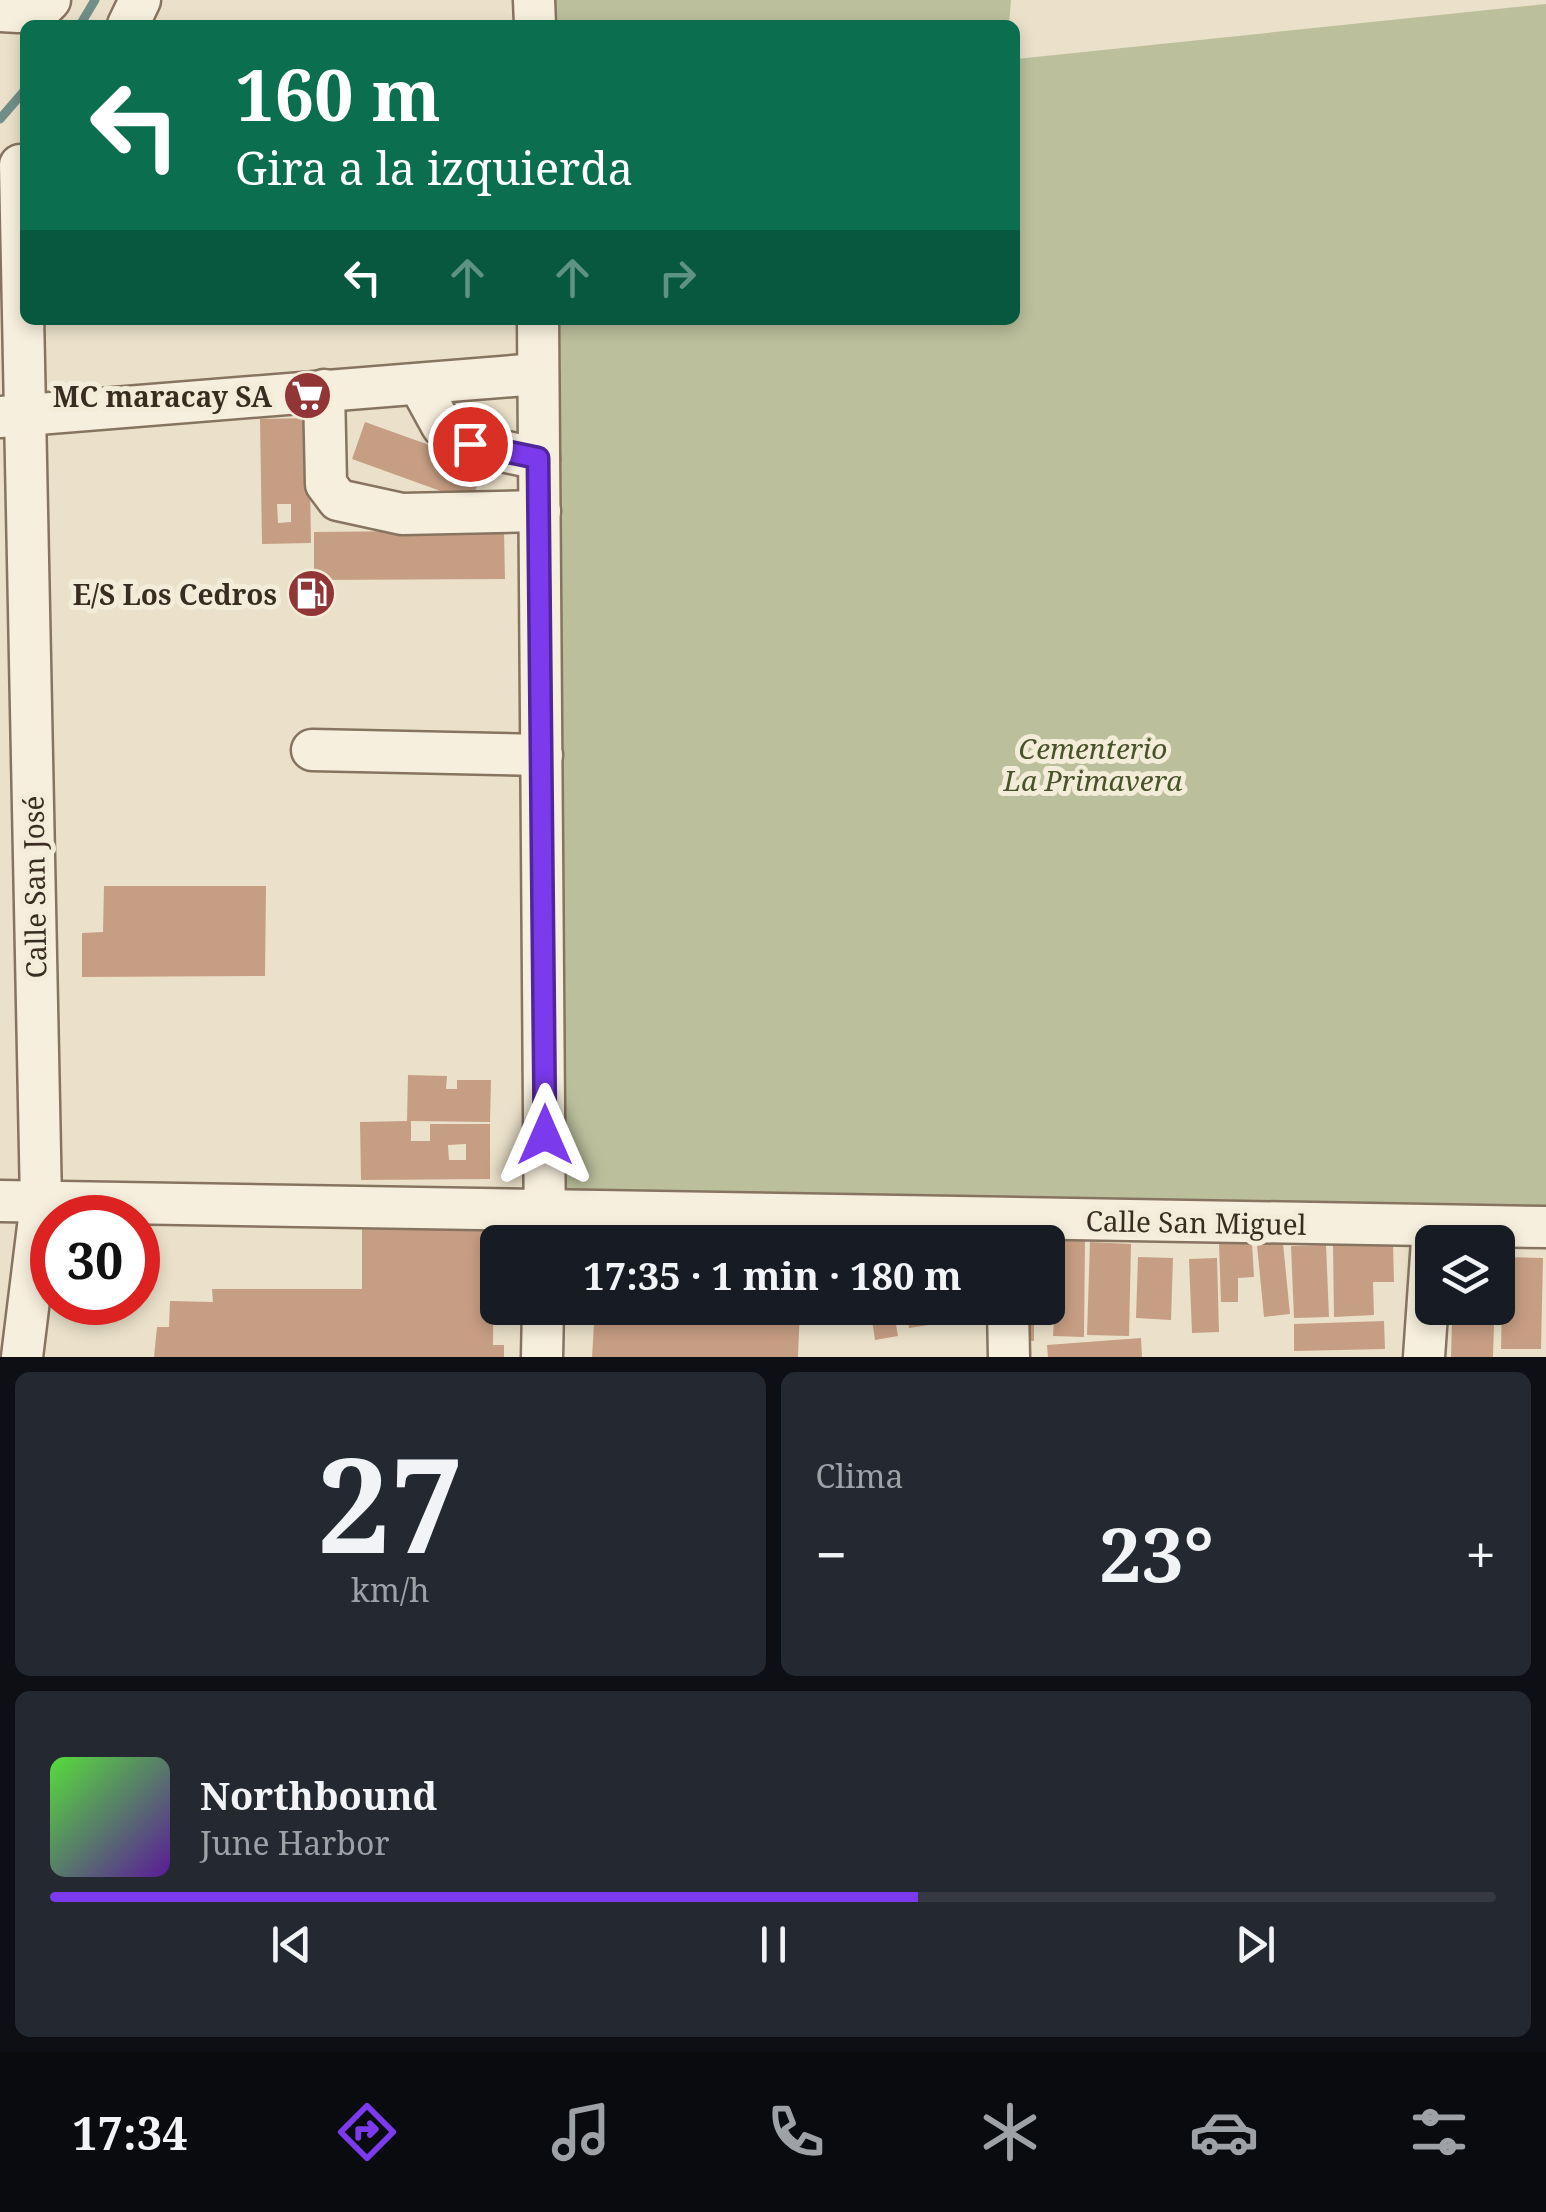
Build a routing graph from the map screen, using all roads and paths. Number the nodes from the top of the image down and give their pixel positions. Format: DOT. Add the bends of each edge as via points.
graph roads {
  1 [pos="50,0"];
  2 [pos="0,11"];
  3 [pos="15,169"];
  4 [pos="538,325"];
  5 [pos="538,374"];
  6 [pos="419,384"];
  7 [pos="324,390"];
  8 [pos="12,416"];
  9 [pos="538,458"];
  10 [pos="540,511"];
  11 [pos="312,750"];
  12 [pos="542,755"];
  13 [pos="41,1195"];
  14 [pos="0,1201"];
  15 [pos="30,1202"];
  16 [pos="160,1208"];
  17 [pos="505,1225"];
  18 [pos="545,1225"];
  19 [pos="1415,1226"];
  20 [pos="1515,1227"];
  21 [pos="1546,1227"];
  22 [pos="1065,1229"];
  23 [pos="30,1292"];
  24 [pos="543,1325"];
  25 [pos="1008,1325"];
  26 [pos="1426,1325"];
  27 [pos="22,1357"];
  28 [pos="542,1357"];
  29 [pos="1009,1357"];
  30 [pos="1424,1357"];
  1 -- 2 [label="street" via="42,8"];
  3 -- 8 [label="street, Calle San José"];
  4 -- 5 [label="street"];
  5 -- 6 [label="street"];
  5 -- 9 [label="street"];
  6 -- 7 [label="street"];
  6 -- 9 [label="street" via="442,426 470,444"];
  7 -- 8 [label="street"];
  7 -- 10 [label="street" via="326,484 338,500 402,514"];
  8 -- 13 [label="street, Calle San José"];
  9 -- 10 [label="street"];
  10 -- 12 [label="street"];
  11 -- 12 [label="street"];
  12 -- 18 [label="street"];
  14 -- 15 [label="street, Calle San Miguel"];
  16 -- 17 [label="street, Calle San Miguel"];
  19 -- 22 [label="street, Calle San Miguel"];
  20 -- 21 [label="street, Calle San Miguel"];
  23 -- 27 [label="street, Calle San José"];
  24 -- 28 [label="street"];
  25 -- 29 [label="street"];
  26 -- 30 [label="street"];
}
